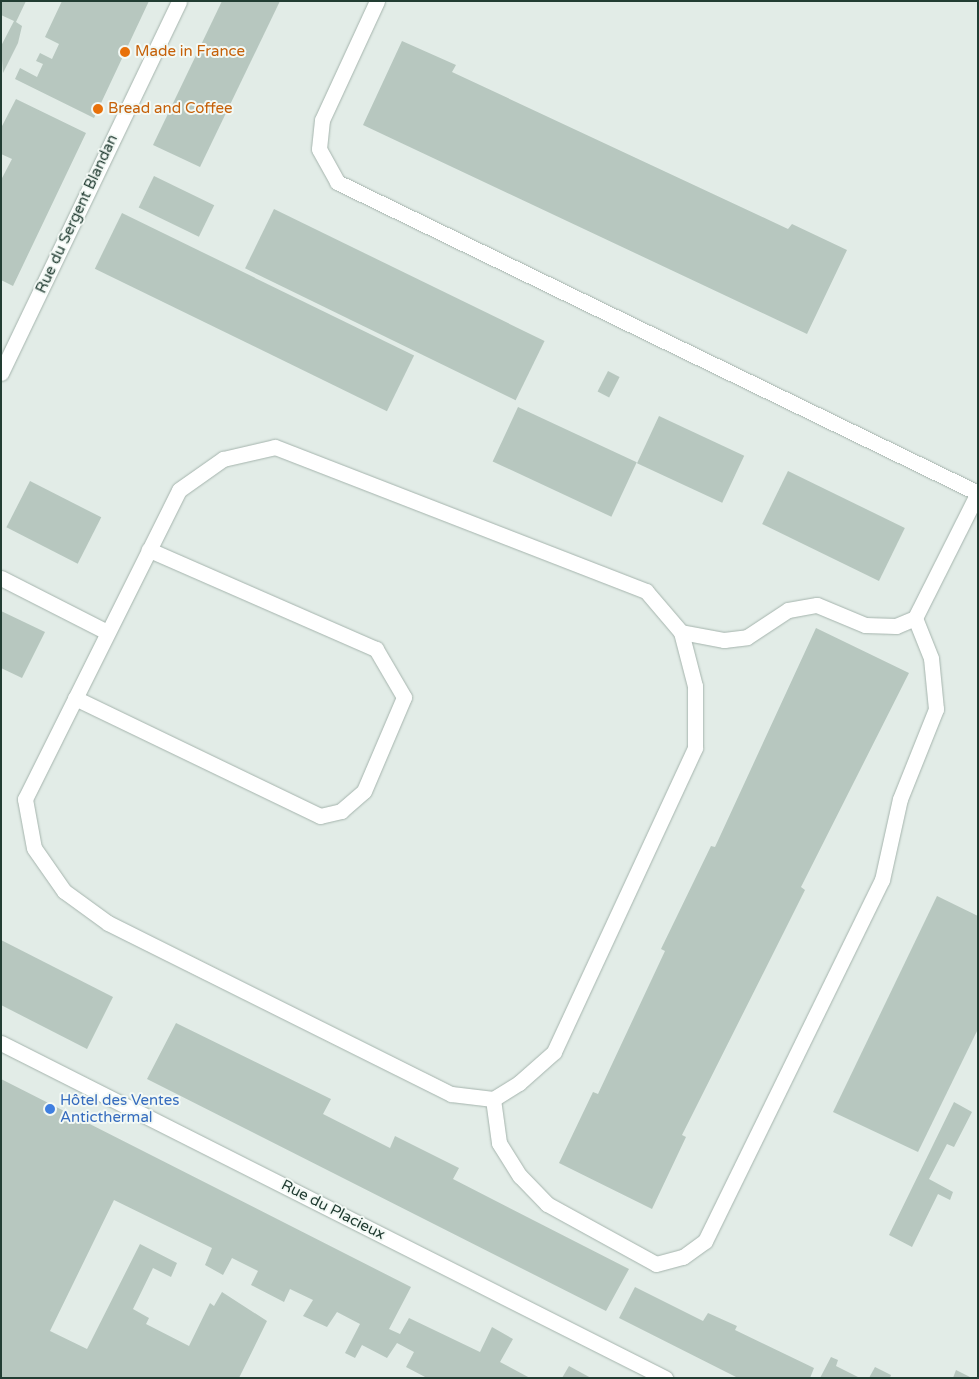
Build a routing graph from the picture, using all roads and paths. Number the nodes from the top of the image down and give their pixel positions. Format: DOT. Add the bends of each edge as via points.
graph roads {
  1 [pos="178,1"];
  2 [pos="377,1"];
  3 [pos="1,373"];
  4 [pos="978,493"];
  5 [pos="149,550"];
  6 [pos="1,578"];
  7 [pos="915,618"];
  8 [pos="107,632"];
  9 [pos="681,632"];
  10 [pos="75,698"];
  11 [pos="1,1043"];
  12 [pos="493,1099"];
  13 [pos="665,1378"];
  1 -- 3 [label="street, Rue du Sergent Blandan"];
  2 -- 4 [label="street" via="322,120 319,149 338,182"];
  4 -- 7 [label="street"];
  5 -- 8 [label="street"];
  5 -- 9 [label="street" via="179,490 223,459 275,447 646,591"];
  5 -- 10 [label="street" via="376,649 404,697 364,791 342,811 320,816"];
  6 -- 8 [label="street"];
  7 -- 9 [label="street" via="896,626 865,625 817,605 788,610 747,637 724,640"];
  7 -- 12 [label="street" via="931,658 936,709 900,799 882,880 704,1241 683,1257 656,1264 547,1204 520,1176 499,1143"];
  8 -- 10 [label="street"];
  9 -- 12 [label="street" via="695,686 695,748 554,1052 519,1083"];
  10 -- 12 [label="street" via="25,799 34,848 64,891 108,923 451,1094"];
  11 -- 13 [label="street, Rue du Placieux"];
}
